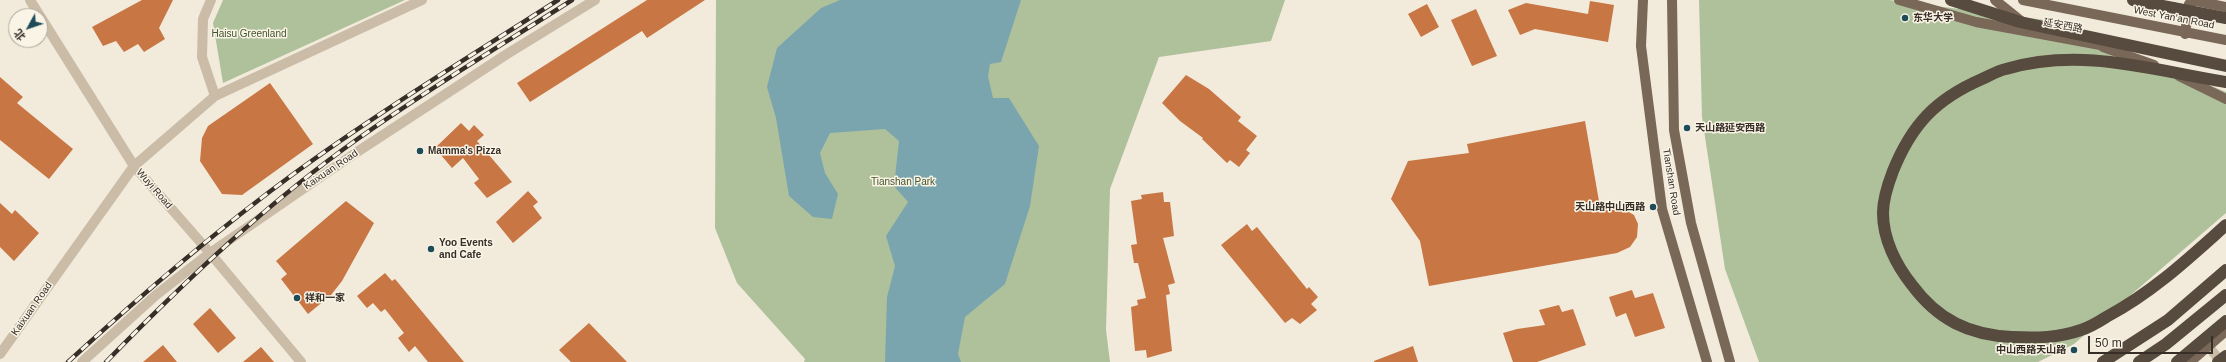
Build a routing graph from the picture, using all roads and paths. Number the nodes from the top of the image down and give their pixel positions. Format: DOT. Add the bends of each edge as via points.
graph roads {
  1 [pos="30,0"];
  2 [pos="211,0"];
  3 [pos="422,0"];
  4 [pos="596,0"];
  5 [pos="1643,0"];
  6 [pos="1672,0"];
  7 [pos="1899,0"];
  8 [pos="1951,0"];
  9 [pos="1995,0"];
  10 [pos="2023,0"];
  11 [pos="2133,0"];
  12 [pos="2190,0"];
  13 [pos="2226,7"];
  14 [pos="2226,18"];
  15 [pos="2038,34"];
  16 [pos="2184,34"];
  17 [pos="2226,40"];
  18 [pos="2095,44"];
  19 [pos="2195,60"];
  20 [pos="2226,62"];
  21 [pos="2226,66"];
  22 [pos="2226,72"];
  23 [pos="2226,82"];
  24 [pos="215,96"];
  25 [pos="2226,99"];
  26 [pos="134,166"];
  27 [pos="2226,225"];
  28 [pos="210,253"];
  29 [pos="2226,269"];
  30 [pos="2226,295"];
  31 [pos="2226,321"];
  32 [pos="2226,332"];
  33 [pos="2209,347"];
  34 [pos="0,354"];
  35 [pos="2226,356"];
  36 [pos="82,362"];
  37 [pos="301,362"];
  38 [pos="1707,362"];
  39 [pos="1730,362"];
  40 [pos="2103,362"];
  41 [pos="2139,362"];
  42 [pos="2177,362"];
  43 [pos="2190,362"];
  44 [pos="2218,362"];
  45 [pos="2222,362"];
  1 -- 26 [label="street, Wuyi Road"];
  2 -- 24 [label="street" via="203,19 202,57"];
  3 -- 24 [label="street, Kaixuan Road"];
  4 -- 28 [label="street, Kaixuan Road" via="507,54 354,154"];
  5 -- 38 [label="main road, Tianshan Road" via="1641,46 1662,209"];
  6 -- 39 [label="main road, Tianshan Road" via="1674,130 1691,223"];
  7 -- 15 [label="main road, 延安西路" via="1976,22"];
  8 -- 19 [label="highway, bridge" via="2020,22"];
  9 -- 15 [label="main road"];
  10 -- 16 [label="main road, West Yan'an Road"];
  11 -- 14 [label="highway, bridge"];
  12 -- 13 [label="main road, West Yan'an Road"];
  12 -- 16 [label="main road"];
  15 -- 18 [label="main road, 延安西路"];
  16 -- 17 [label="main road, West Yan'an Road"];
  18 -- 20 [label="main road, 延安西路"];
  18 -- 25 [label="main road" via="2165,68"];
  19 -- 21 [label="highway, bridge"];
  19 -- 22 [label="highway, bridge"];
  23 -- 27 [label="highway, bridge" via="2098,59 2066,58 2005,69 1955,91 1929,112 1898,158 1887,186 1883,214 1889,244 1902,272 1926,304 1958,325 1982,334 2020,337 2054,338 2083,329 2112,314 2170,275"];
  24 -- 26 [label="street, Kaixuan Road"];
  26 -- 28 [label="street, Wuyi Road"];
  26 -- 34 [label="street, Kaixuan Road"];
  28 -- 36 [label="street, Kaixuan Road" via="156,295"];
  28 -- 37 [label="street, Wuyi Road"];
  29 -- 40 [label="highway, bridge" via="2168,320"];
  30 -- 41 [label="highway" via="2166,344"];
  31 -- 42 [label="highway"];
  32 -- 33 [label="main road"];
  33 -- 43 [label="main road"];
  33 -- 45 [label="street"];
  35 -- 44 [label="highway, bridge"];
}
